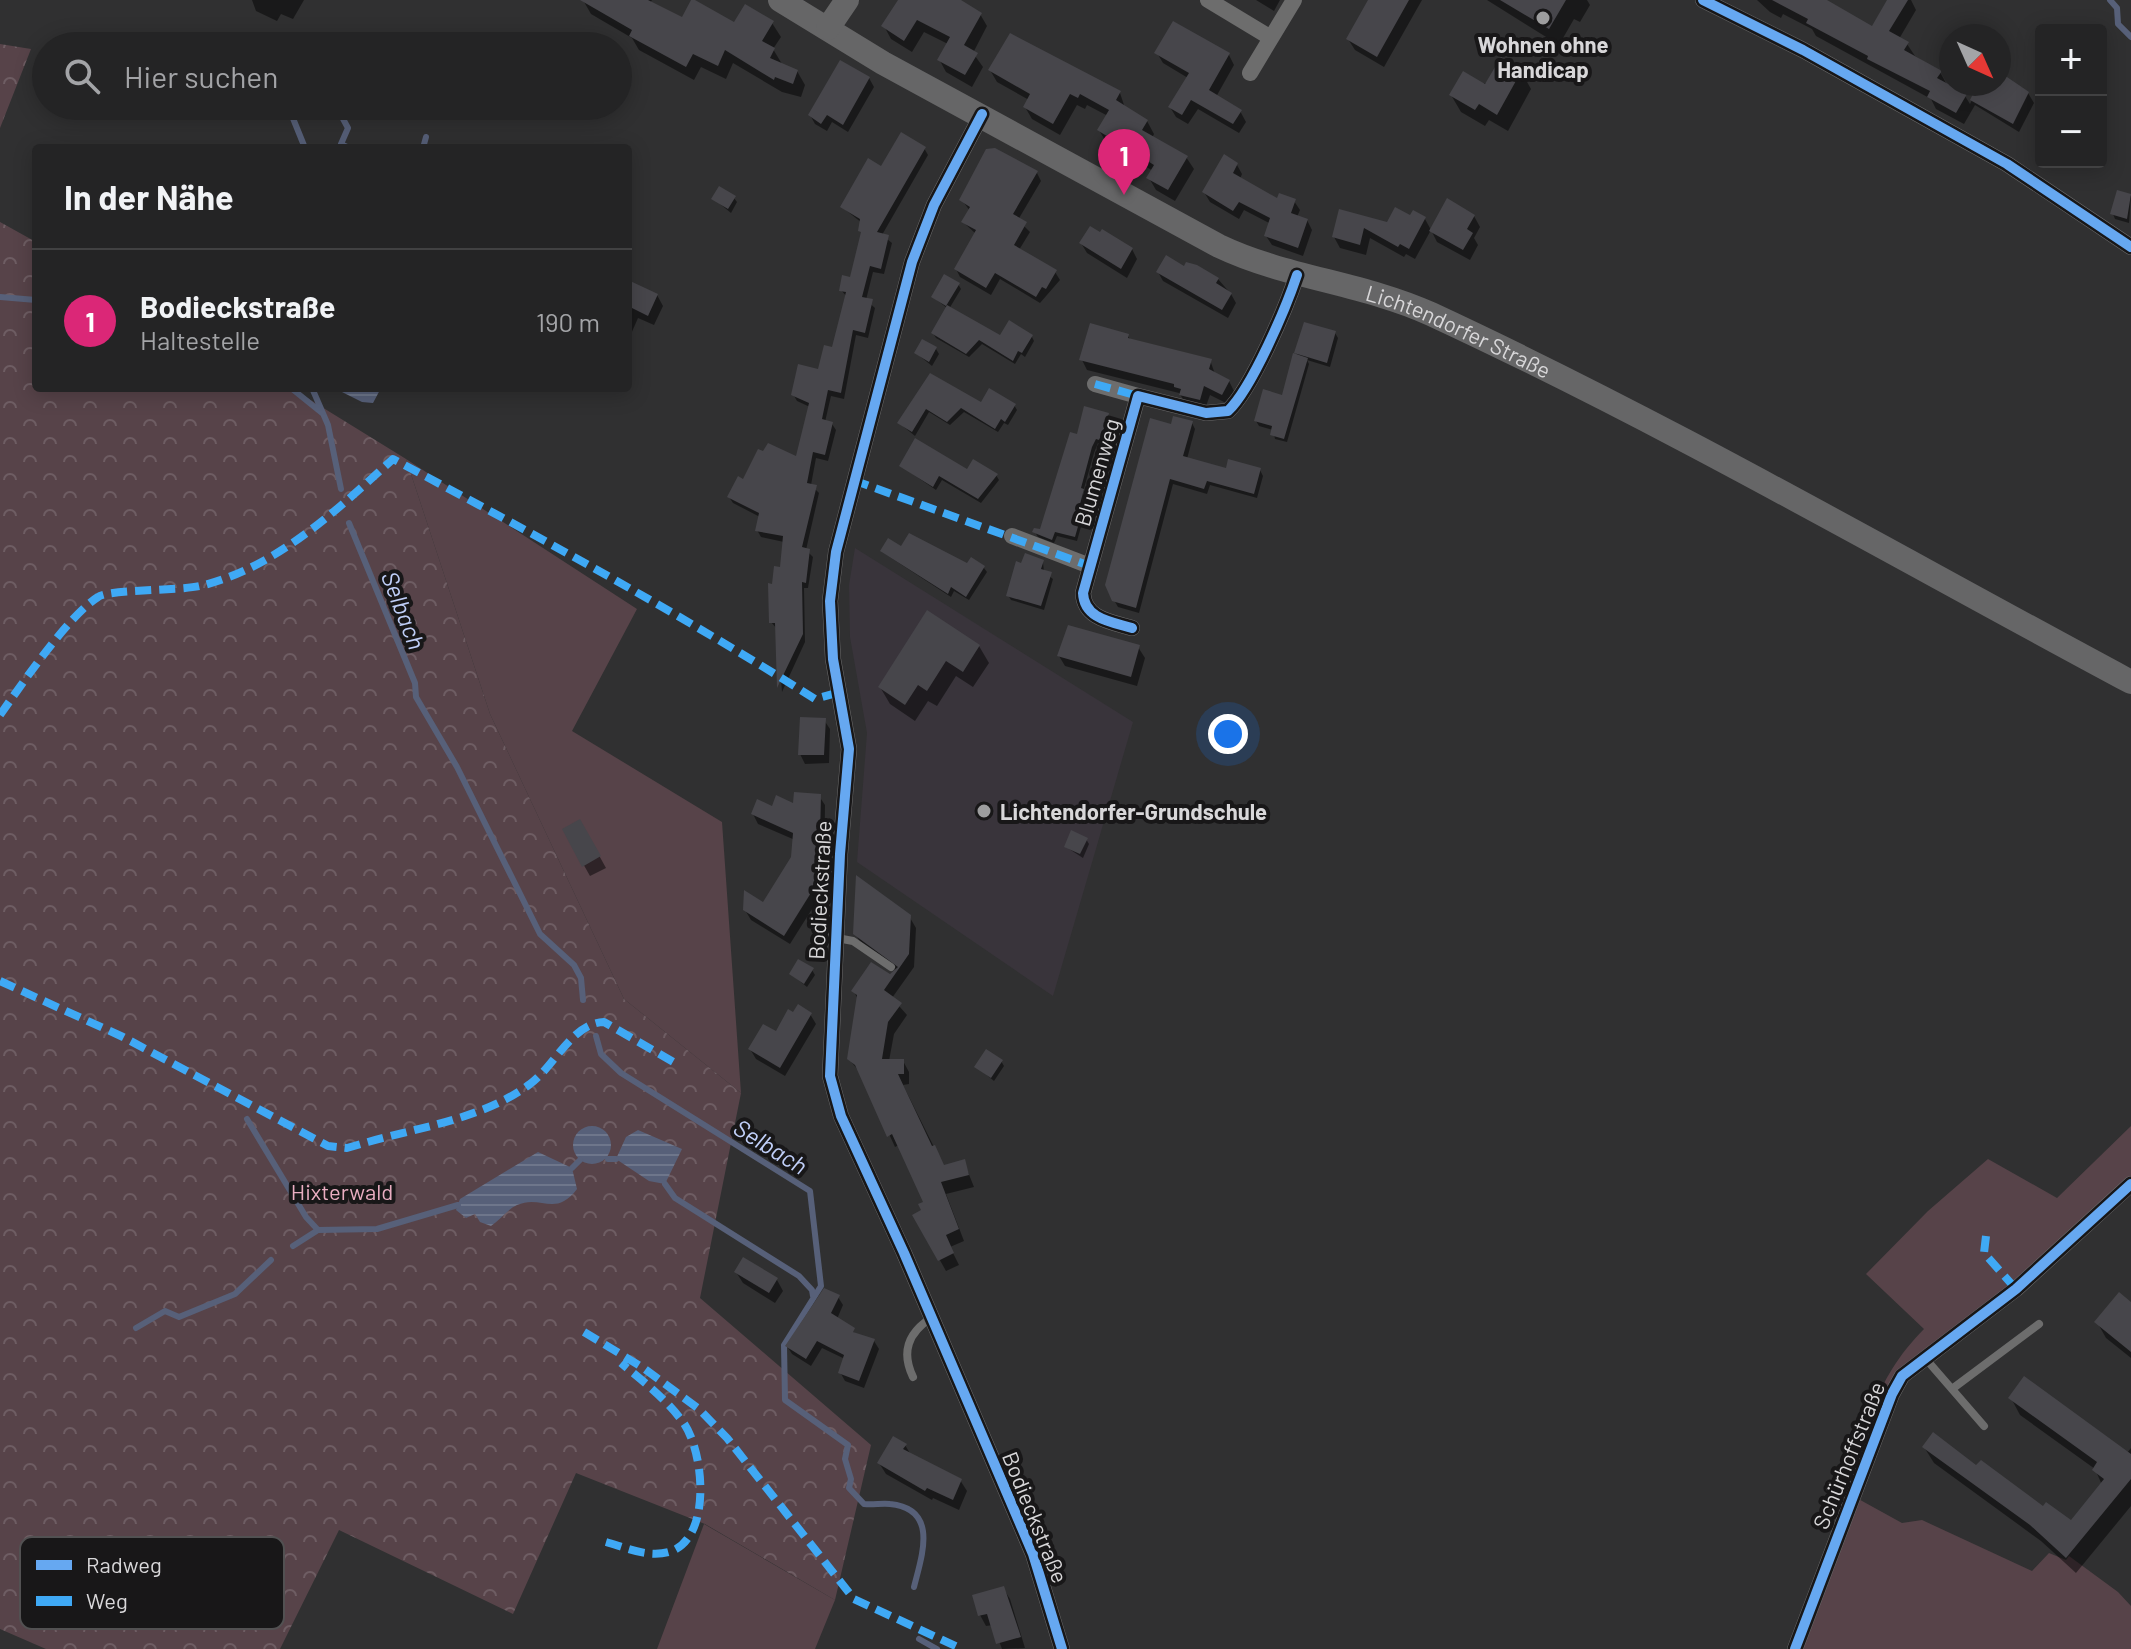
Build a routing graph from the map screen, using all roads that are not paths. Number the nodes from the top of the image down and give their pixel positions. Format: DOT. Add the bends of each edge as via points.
graph roads {
  1 [pos="780,0"];
  2 [pos="847,0"];
  3 [pos="1208,0"];
  4 [pos="1294,0"];
  5 [pos="1703,0"];
  6 [pos="828,28"];
  7 [pos="1271,38"];
  8 [pos="1250,73"];
  9 [pos="982,114"];
  10 [pos="2131,247"];
  11 [pos="1297,275"];
  12 [pos="1095,384"];
  13 [pos="1138,396"];
  14 [pos="1012,536"];
  15 [pos="1090,566"];
  16 [pos="1132,628"];
  17 [pos="2131,682"];
  18 [pos="836,938"];
  19 [pos="891,967"];
  20 [pos="2131,1184"];
  21 [pos="932,1318"];
  22 [pos="2039,1324"];
  23 [pos="1925,1357"];
  24 [pos="913,1377"];
  25 [pos="1952,1389"];
  26 [pos="1984,1426"];
  27 [pos="1062,1649"];
  28 [pos="1795,1649"];
  1 -- 6 [label="main road, Lichtendorfer Straße"];
  2 -- 6 [label="main road"];
  3 -- 7 [label="street"];
  4 -- 7 [label="street"];
  5 -- 10 [label="street" via="2007,164"];
  6 -- 9 [label="main road, Lichtendorfer Straße"];
  7 -- 8 [label="street"];
  9 -- 11 [label="main road, Lichtendorfer Straße" via="1219,246"];
  9 -- 18 [label="street, Bodieckstraße" via="934,205 912,262 836,552 830,601 833,659 849,749"];
  11 -- 13 [label="street, Blumenweg" via="1228,411 1206,413"];
  11 -- 17 [label="main road, Lichtendorfer Straße" via="1399,302 1528,360"];
  12 -- 13 [label="street, Blumenweg"];
  13 -- 15 [label="street, Blumenweg"];
  14 -- 15 [label="street"];
  15 -- 16 [label="street, Blumenweg" via="1083,593 1086,608"];
  18 -- 19 [label="lane" via="853,941"];
  18 -- 21 [label="street, Bodieckstraße" via="833,1093"];
  20 -- 23 [label="street, Schürhoffstraße" via="2020,1286"];
  21 -- 24 [label="lane" via="909,1340"];
  21 -- 27 [label="street, Bodieckstraße" via="1033,1554"];
  22 -- 25 [label="lane"];
  23 -- 25 [label="lane"];
  23 -- 28 [label="street, Schürhoffstraße" via="1902,1376 1892,1394"];
  25 -- 26 [label="lane"];
}
